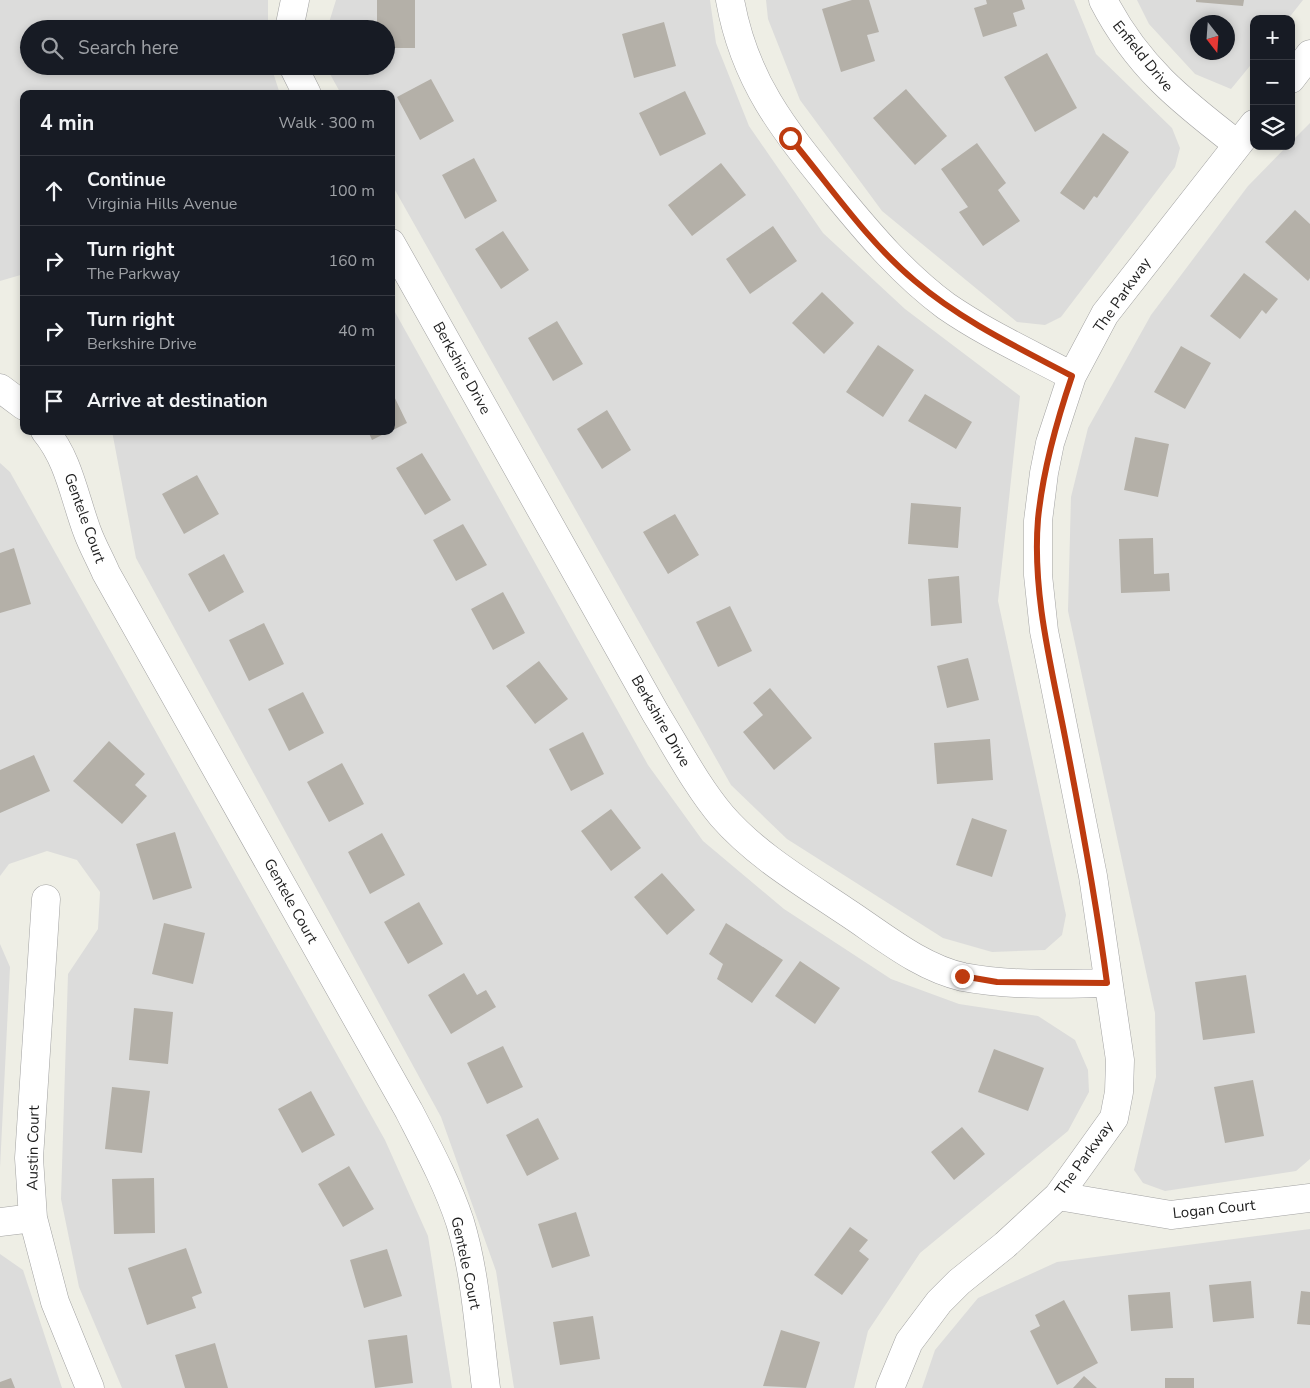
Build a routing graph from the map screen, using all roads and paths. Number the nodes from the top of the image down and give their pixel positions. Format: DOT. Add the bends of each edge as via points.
graph roads {
  1 [pos="295,0"];
  2 [pos="730,0"];
  3 [pos="1103,0"];
  4 [pos="291,20"];
  5 [pos="1310,54"];
  6 [pos="1295,74"];
  7 [pos="298,75"];
  8 [pos="305,90"];
  9 [pos="1245,134"];
  10 [pos="395,250"];
  11 [pos="1072,376"];
  12 [pos="0,388"];
  13 [pos="20,403"];
  14 [pos="48,435"];
  15 [pos="46,899"];
  16 [pos="1107,983"];
  17 [pos="1058,1196"];
  18 [pos="1310,1198"];
  19 [pos="34,1218"];
  20 [pos="0,1222"];
  21 [pos="90,1388"];
  22 [pos="486,1388"];
  23 [pos="890,1388"];
  1 -- 4 [label="street"];
  2 -- 11 [label="street" via="740,43 774,115 875,241 914,280 976,326"];
  3 -- 9 [label="street, Enfield Drive" via="1132,48 1176,97"];
  5 -- 6 [label="street"];
  7 -- 8 [label="street"];
  9 -- 11 [label="street, The Parkway" via="1105,314"];
  10 -- 16 [label="street, Berkshire Drive" via="656,714 700,787 734,828 773,862 906,952 941,970 997,982"];
  11 -- 16 [label="street, The Parkway" via="1050,443 1044,473 1038,520 1038,575 1044,631 1093,876"];
  12 -- 13 [label="street"];
  14 -- 22 [label="street, Gentele Court" via="66,466 87,532 106,573 443,1176 460,1224 472,1279"];
  15 -- 19 [label="street, Austin Court" via="29,1158"];
  16 -- 17 [label="street, The Parkway" via="1120,1060 1114,1118"];
  17 -- 18 [label="street, Logan Court" via="1171,1215"];
  17 -- 23 [label="street, The Parkway" via="938,1302 909,1342"];
  19 -- 20 [label="street"];
  19 -- 21 [label="street, Austin Court" via="55,1302"];
}
